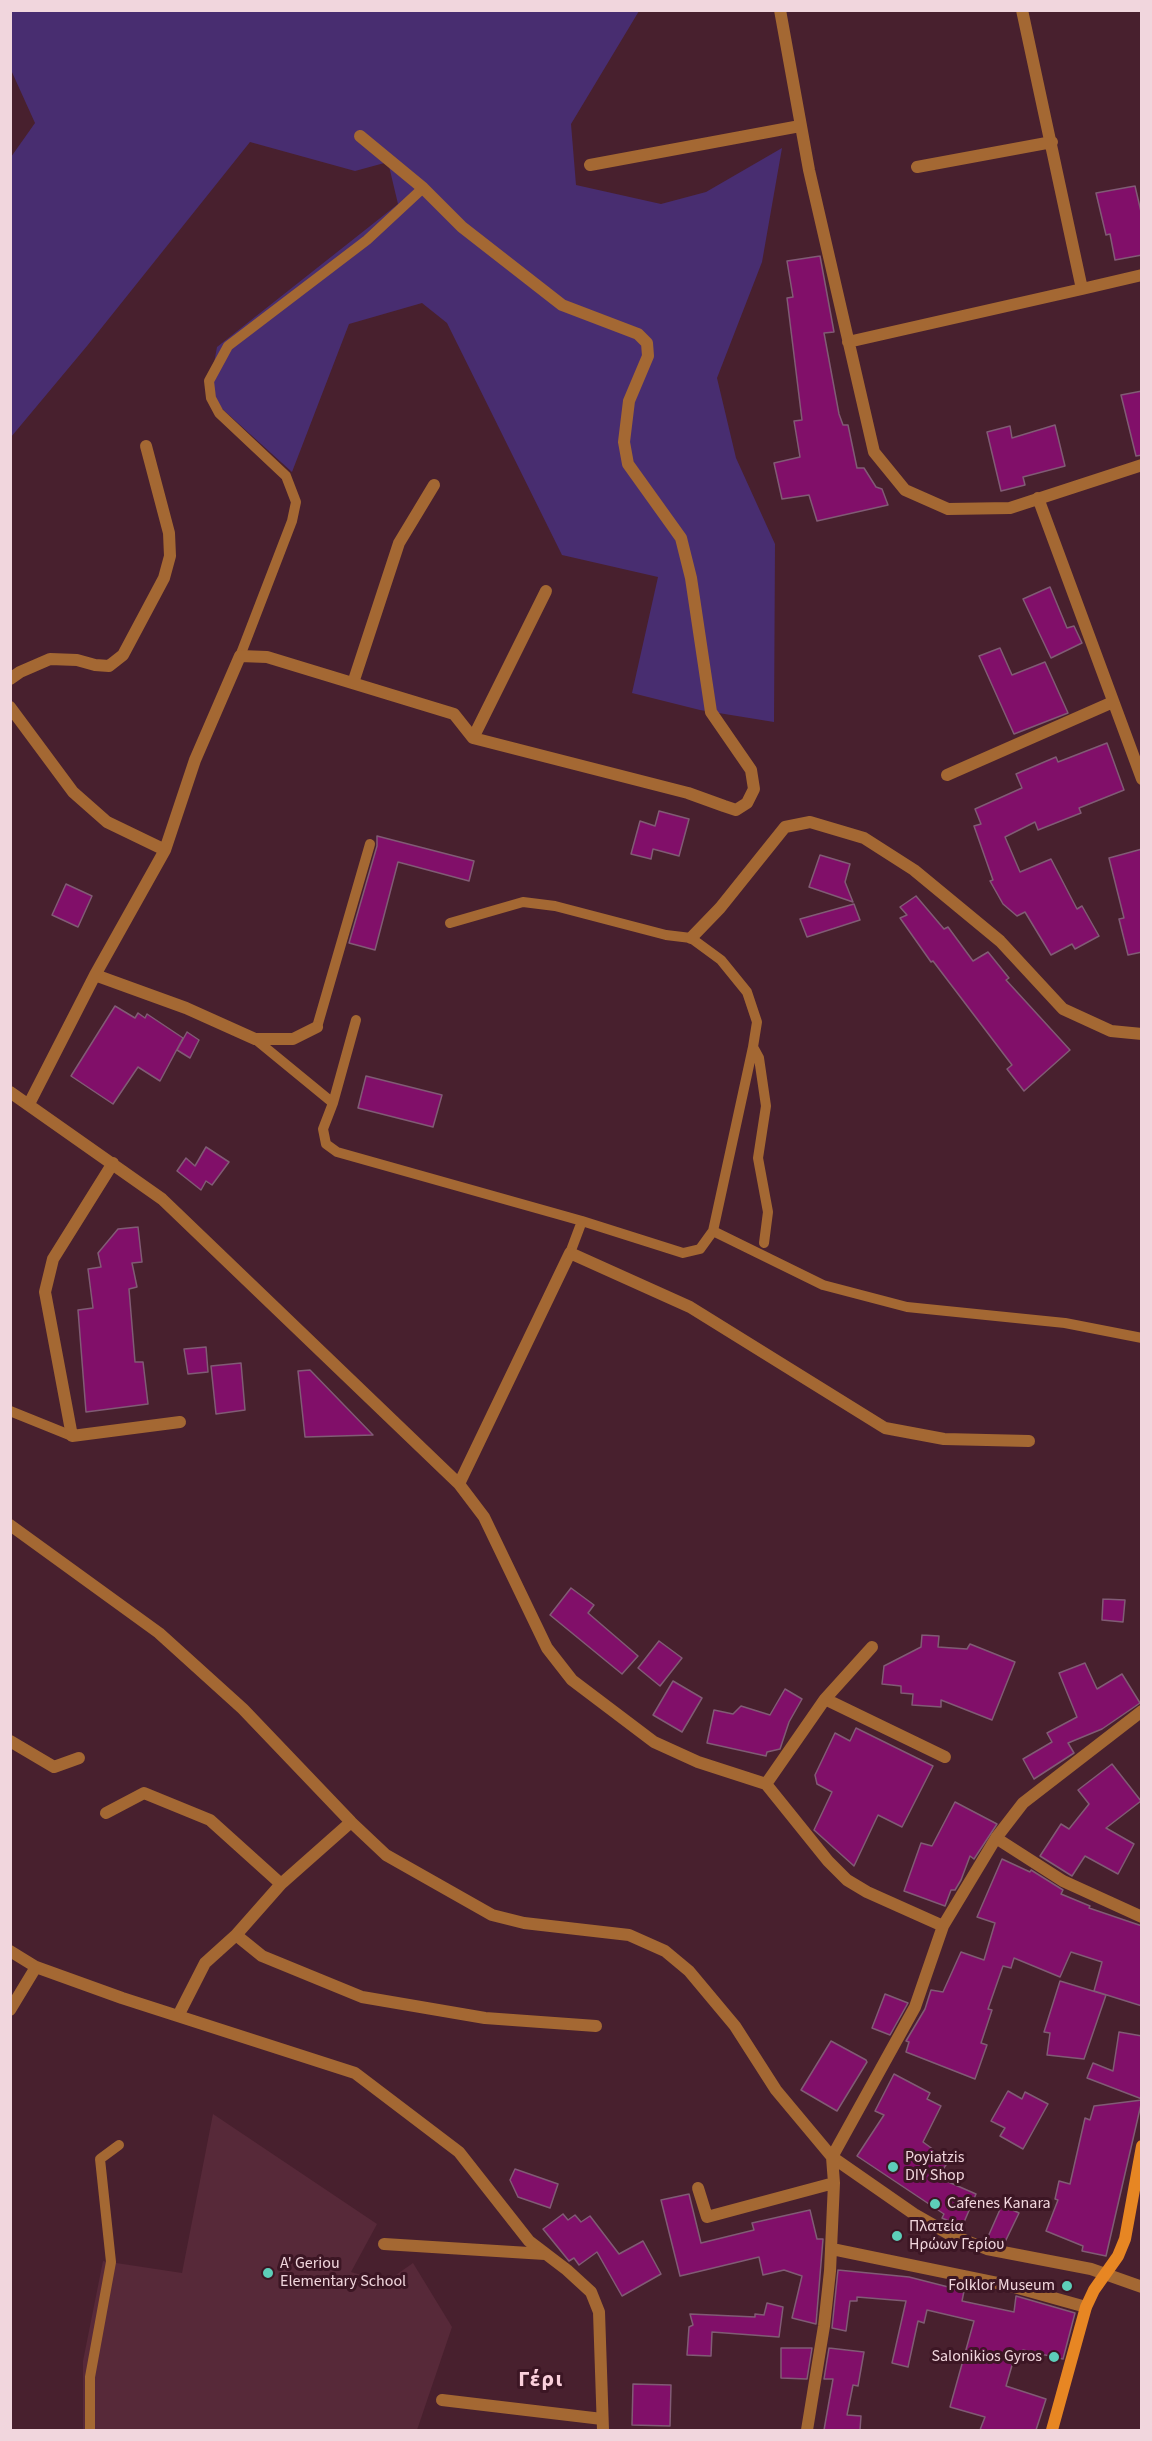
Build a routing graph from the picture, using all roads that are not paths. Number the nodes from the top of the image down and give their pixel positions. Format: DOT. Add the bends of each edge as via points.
graph roads {
  1 [pos="780,10"];
  2 [pos="1022,10"];
  3 [pos="800,126"];
  4 [pos="360,136"];
  5 [pos="1052,142"];
  6 [pos="590,165"];
  7 [pos="917,167"];
  8 [pos="423,188"];
  9 [pos="1142,275"];
  10 [pos="1082,289"];
  11 [pos="848,342"];
  12 [pos="146,446"];
  13 [pos="1142,465"];
  14 [pos="434,485"];
  15 [pos="1038,498"];
  16 [pos="546,591"];
  17 [pos="240,656"];
  18 [pos="10,679"];
  19 [pos="353,682"];
  20 [pos="1113,702"];
  21 [pos="10,707"];
  22 [pos="473,738"];
  23 [pos="946,775"];
  24 [pos="1142,779"];
  25 [pos="370,844"];
  26 [pos="165,850"];
  27 [pos="450,922"];
  28 [pos="691,938"];
  29 [pos="95,975"];
  30 [pos="356,1020"];
  31 [pos="317,1027"];
  32 [pos="1142,1034"];
  33 [pos="255,1039"];
  34 [pos="753,1047"];
  35 [pos="10,1092"];
  36 [pos="333,1103"];
  37 [pos="29,1104"];
  38 [pos="113,1163"];
  39 [pos="582,1221"];
  40 [pos="713,1232"];
  41 [pos="764,1243"];
  42 [pos="570,1253"];
  43 [pos="1142,1338"];
  44 [pos="10,1411"];
  45 [pos="180,1422"];
  46 [pos="72,1436"];
  47 [pos="1029,1441"];
  48 [pos="459,1484"];
  49 [pos="10,1525"];
  50 [pos="872,1647"];
  51 [pos="825,1699"];
  52 [pos="1142,1711"];
  53 [pos="10,1742"];
  54 [pos="945,1757"];
  55 [pos="79,1758"];
  56 [pos="766,1784"];
  57 [pos="106,1813"];
  58 [pos="351,1822"];
  59 [pos="996,1838"];
  60 [pos="281,1884"];
  61 [pos="1142,1917"];
  62 [pos="943,1926"];
  63 [pos="236,1935"];
  64 [pos="10,1951"];
  65 [pos="36,1967"];
  66 [pos="10,2010"];
  67 [pos="180,2014"];
  68 [pos="596,2026"];
  69 [pos="119,2145"];
  70 [pos="1141,2152"];
  71 [pos="832,2157"];
  72 [pos="834,2183"];
  73 [pos="698,2188"];
  74 [pos="384,2244"];
  75 [pos="832,2249"];
  76 [pos="546,2254"];
  77 [pos="1106,2274"];
  78 [pos="1142,2287"];
  79 [pos="1086,2307"];
  80 [pos="442,2400"];
  81 [pos="603,2425"];
  82 [pos="90,2430"];
  83 [pos="807,2430"];
  84 [pos="1052,2430"];
  1 -- 3 [label="street"];
  2 -- 5 [label="street"];
  3 -- 6 [label="street"];
  3 -- 11 [label="street"];
  4 -- 8 [label="street"];
  5 -- 7 [label="street"];
  5 -- 10 [label="street"];
  8 -- 17 [label="lane" via="367,240 228,346 209,381 211,398 219,412 286,476 296,502"];
  8 -- 22 [label="street" via="462,227 562,305 638,334 647,343 648,356 629,401 624,442 628,464 681,538 691,578 711,712 751,770 754,789 747,803 736,810 688,793"];
  9 -- 10 [label="street"];
  10 -- 11 [label="street"];
  11 -- 15 [label="street" via="874,452 905,490 948,509 1010,508"];
  12 -- 18 [label="street" via="169,533 170,556 164,578 123,655 109,666 50,659"];
  13 -- 15 [label="street"];
  14 -- 19 [label="street" via="399,543"];
  15 -- 20 [label="street"];
  16 -- 22 [label="street"];
  17 -- 19 [label="street" via="267,657"];
  17 -- 26 [label="street" via="195,760"];
  19 -- 22 [label="street" via="454,714"];
  20 -- 23 [label="street"];
  20 -- 24 [label="street"];
  21 -- 26 [label="street" via="73,792 107,822"];
  25 -- 31 [label="lane"];
  26 -- 29 [label="street"];
  27 -- 28 [label="lane" via="524,902"];
  28 -- 32 [label="street" via="784,827 810,822 864,838 914,870 1000,941 1063,1009 1111,1031"];
  28 -- 34 [label="lane" via="721,960 747,992 757,1022"];
  29 -- 33 [label="street" via="186,1008"];
  29 -- 37 [label="street"];
  30 -- 36 [label="lane"];
  31 -- 33 [label="street" via="294,1039"];
  33 -- 36 [label="lane"];
  34 -- 40 [label="lane"];
  34 -- 41 [label="lane" via="759,1059 766,1106 758,1158 768,1212"];
  35 -- 37 [label="street"];
  36 -- 39 [label="lane" via="323,1129 326,1144 337,1152"];
  37 -- 38 [label="street"];
  38 -- 46 [label="street" via="53,1259 45,1292"];
  38 -- 48 [label="street" via="162,1199"];
  39 -- 40 [label="lane" via="682,1253 700,1249"];
  39 -- 42 [label="lane"];
  40 -- 43 [label="lane" via="823,1285 906,1307 1065,1323"];
  42 -- 47 [label="street" via="690,1307 885,1428 944,1439"];
  42 -- 48 [label="street"];
  44 -- 46 [label="lane"];
  45 -- 46 [label="street"];
  48 -- 56 [label="street" via="484,1517 546,1648 572,1680 654,1742 698,1762"];
  49 -- 58 [label="street" via="159,1633 243,1709"];
  50 -- 51 [label="street"];
  51 -- 54 [label="street"];
  51 -- 56 [label="street"];
  52 -- 59 [label="street" via="1023,1803"];
  53 -- 55 [label="street" via="54,1767"];
  56 -- 62 [label="street" via="847,1880"];
  57 -- 60 [label="street" via="144,1793 210,1820"];
  58 -- 60 [label="street"];
  58 -- 71 [label="street" via="386,1856 492,1915 524,1923 629,1935 665,1951 689,1971 735,2026 776,2090"];
  59 -- 61 [label="street" via="1063,1881"];
  59 -- 62 [label="street"];
  60 -- 63 [label="street"];
  62 -- 71 [label="street" via="915,2007"];
  63 -- 67 [label="street" via="205,1963"];
  63 -- 68 [label="street" via="262,1956 362,1997 485,2018"];
  64 -- 65 [label="street"];
  65 -- 66 [label="street"];
  65 -- 67 [label="street"];
  67 -- 76 [label="street" via="355,2073 459,2152 529,2241"];
  69 -- 82 [label="lane" via="100,2159 111,2262 90,2376"];
  70 -- 77 [label="main road" via="1125,2239"];
  71 -- 72 [label="street"];
  71 -- 77 [label="street" via="949,2234 987,2249"];
  72 -- 73 [label="street" via="707,2217"];
  72 -- 75 [label="street"];
  74 -- 76 [label="street"];
  75 -- 79 [label="street" via="1007,2284"];
  75 -- 83 [label="street"];
  76 -- 81 [label="street" via="591,2292 599,2312"];
  77 -- 78 [label="street"];
  77 -- 79 [label="main road"];
  79 -- 84 [label="main road"];
  80 -- 81 [label="street"];
}
